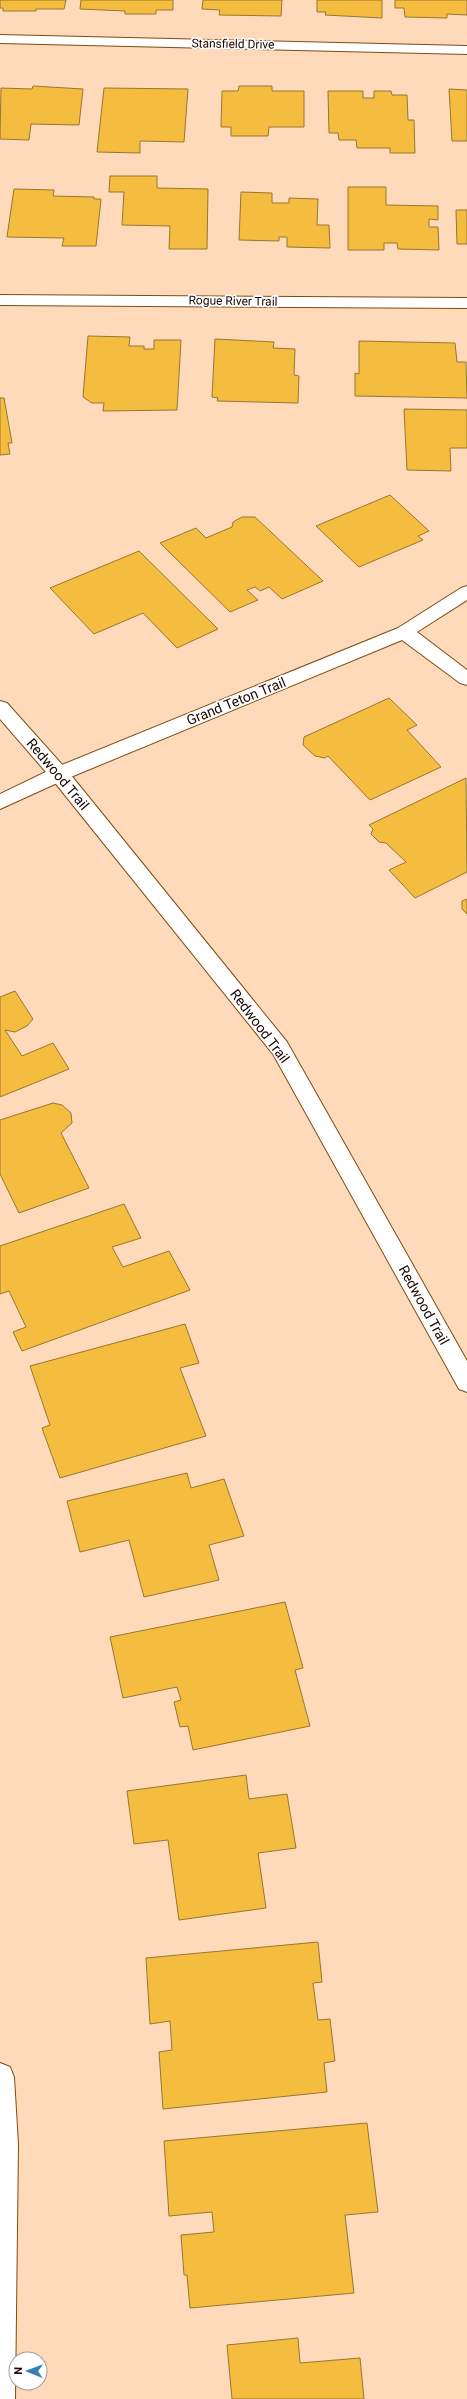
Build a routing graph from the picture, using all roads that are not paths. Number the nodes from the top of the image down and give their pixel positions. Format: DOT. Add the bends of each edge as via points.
graph roads {
  1 [pos="0,39"];
  2 [pos="467,50"];
  3 [pos="0,300"];
  4 [pos="467,303"];
  5 [pos="467,592"];
  6 [pos="404,632"];
  7 [pos="467,679"];
  8 [pos="0,707"];
  9 [pos="59,774"];
  10 [pos="0,802"];
  11 [pos="467,1382"];
  12 [pos="0,2077"];
  13 [pos="0,2399"];
  1 -- 2 [label="street, Stansfield Drive"];
  3 -- 4 [label="street, Rogue River Trail"];
  5 -- 6 [label="street, Grand Teton Trail"];
  6 -- 7 [label="street"];
  6 -- 9 [label="street, Grand Teton Trail"];
  8 -- 9 [label="street, Redwood Trail"];
  9 -- 10 [label="street, Grand Teton Trail"];
  9 -- 11 [label="street, Redwood Trail" via="280,1048"];
  12 -- 13 [label="street" via="4,2144"];
}
